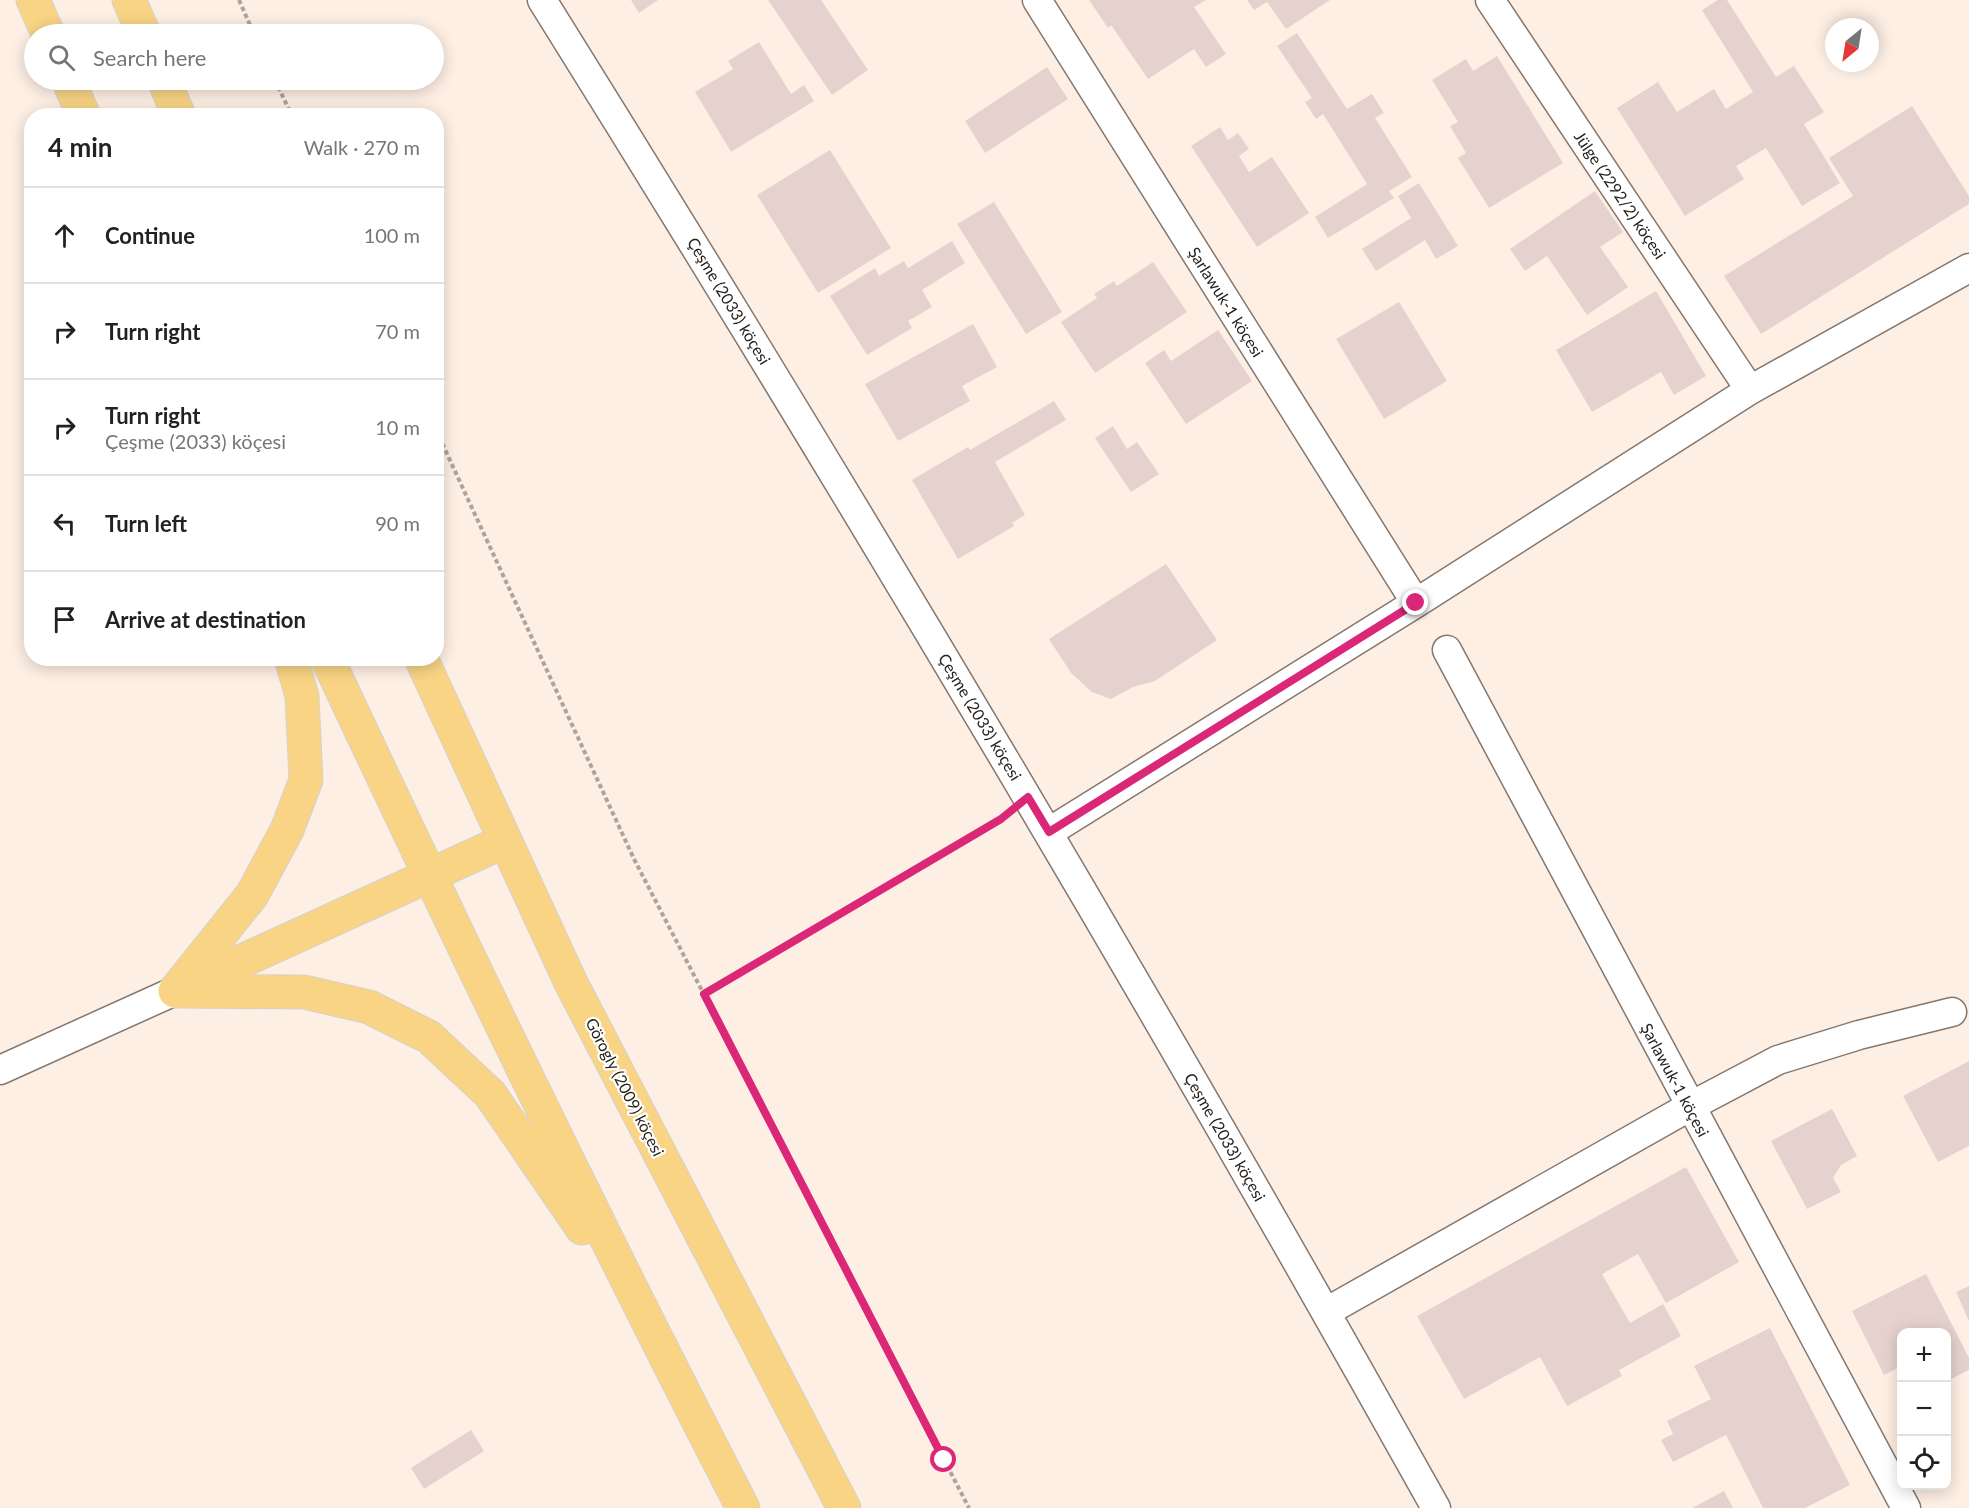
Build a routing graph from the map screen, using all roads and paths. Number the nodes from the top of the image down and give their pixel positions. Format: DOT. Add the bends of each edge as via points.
graph roads {
  1 [pos="33,0"];
  2 [pos="129,0"];
  3 [pos="238,0"];
  4 [pos="542,0"];
  5 [pos="1037,0"];
  6 [pos="1490,0"];
  7 [pos="44,24"];
  8 [pos="140,24"];
  9 [pos="249,24"];
  10 [pos="72,90"];
  11 [pos="168,90"];
  12 [pos="280,90"];
  13 [pos="80,108"];
  14 [pos="176,108"];
  15 [pos="288,108"];
  16 [pos="1969,268"];
  17 [pos="1750,390"];
  18 [pos="444,447"];
  19 [pos="1416,603"];
  20 [pos="1447,650"];
  21 [pos="293,666"];
  22 [pos="331,666"];
  23 [pos="425,666"];
  24 [pos="1028,797"];
  25 [pos="1049,832"];
  26 [pos="506,841"];
  27 [pos="429,878"];
  28 [pos="175,991"];
  29 [pos="704,994"];
  30 [pos="1952,1012"];
  31 [pos="0,1070"];
  32 [pos="1689,1107"];
  33 [pos="1326,1312"];
  34 [pos="648,1325"];
  35 [pos="743,1508"];
  36 [pos="844,1508"];
  37 [pos="969,1508"];
  38 [pos="1436,1508"];
  39 [pos="1906,1508"];
  1 -- 7 [label="main road"];
  2 -- 8 [label="main road"];
  3 -- 9 [label="path"];
  4 -- 24 [label="street, Çeşme (2033) köçesi" via="723,290"];
  5 -- 19 [label="street, Şarlawuk-1 köçesi"];
  6 -- 17 [label="street, Jülge (2292/2) köçesi"];
  10 -- 13 [label="main road"];
  11 -- 14 [label="main road"];
  12 -- 15 [label="path"];
  16 -- 17 [label="street"];
  17 -- 19 [label="street"];
  18 -- 29 [label="path" via="634,859"];
  19 -- 25 [label="street"];
  20 -- 32 [label="street, Şarlawuk-1 köçesi"];
  21 -- 28 [label="main road" via="302,696 306,780 287,830 252,895"];
  22 -- 27 [label="main road"];
  23 -- 26 [label="main road, Görogly (2009) köçesi"];
  24 -- 25 [label="street, Çeşme (2033) köçesi"];
  24 -- 29 [label="path" via="1001,819"];
  25 -- 33 [label="street, Çeşme (2033) köçesi"];
  26 -- 27 [label="main road"];
  26 -- 36 [label="main road, Görogly (2009) köçesi" via="572,983"];
  27 -- 28 [label="main road"];
  27 -- 34 [label="main road"];
  28 -- 31 [label="street"];
  28 -- 34 [label="main road" via="304,992 369,1007 429,1037 490,1094"];
  29 -- 37 [label="path"];
  30 -- 32 [label="street" via="1778,1060"];
  32 -- 33 [label="street"];
  32 -- 39 [label="street, Şarlawuk-1 köçesi"];
  33 -- 38 [label="street, Çeşme (2033) köçesi"];
  34 -- 35 [label="main road"];
}
